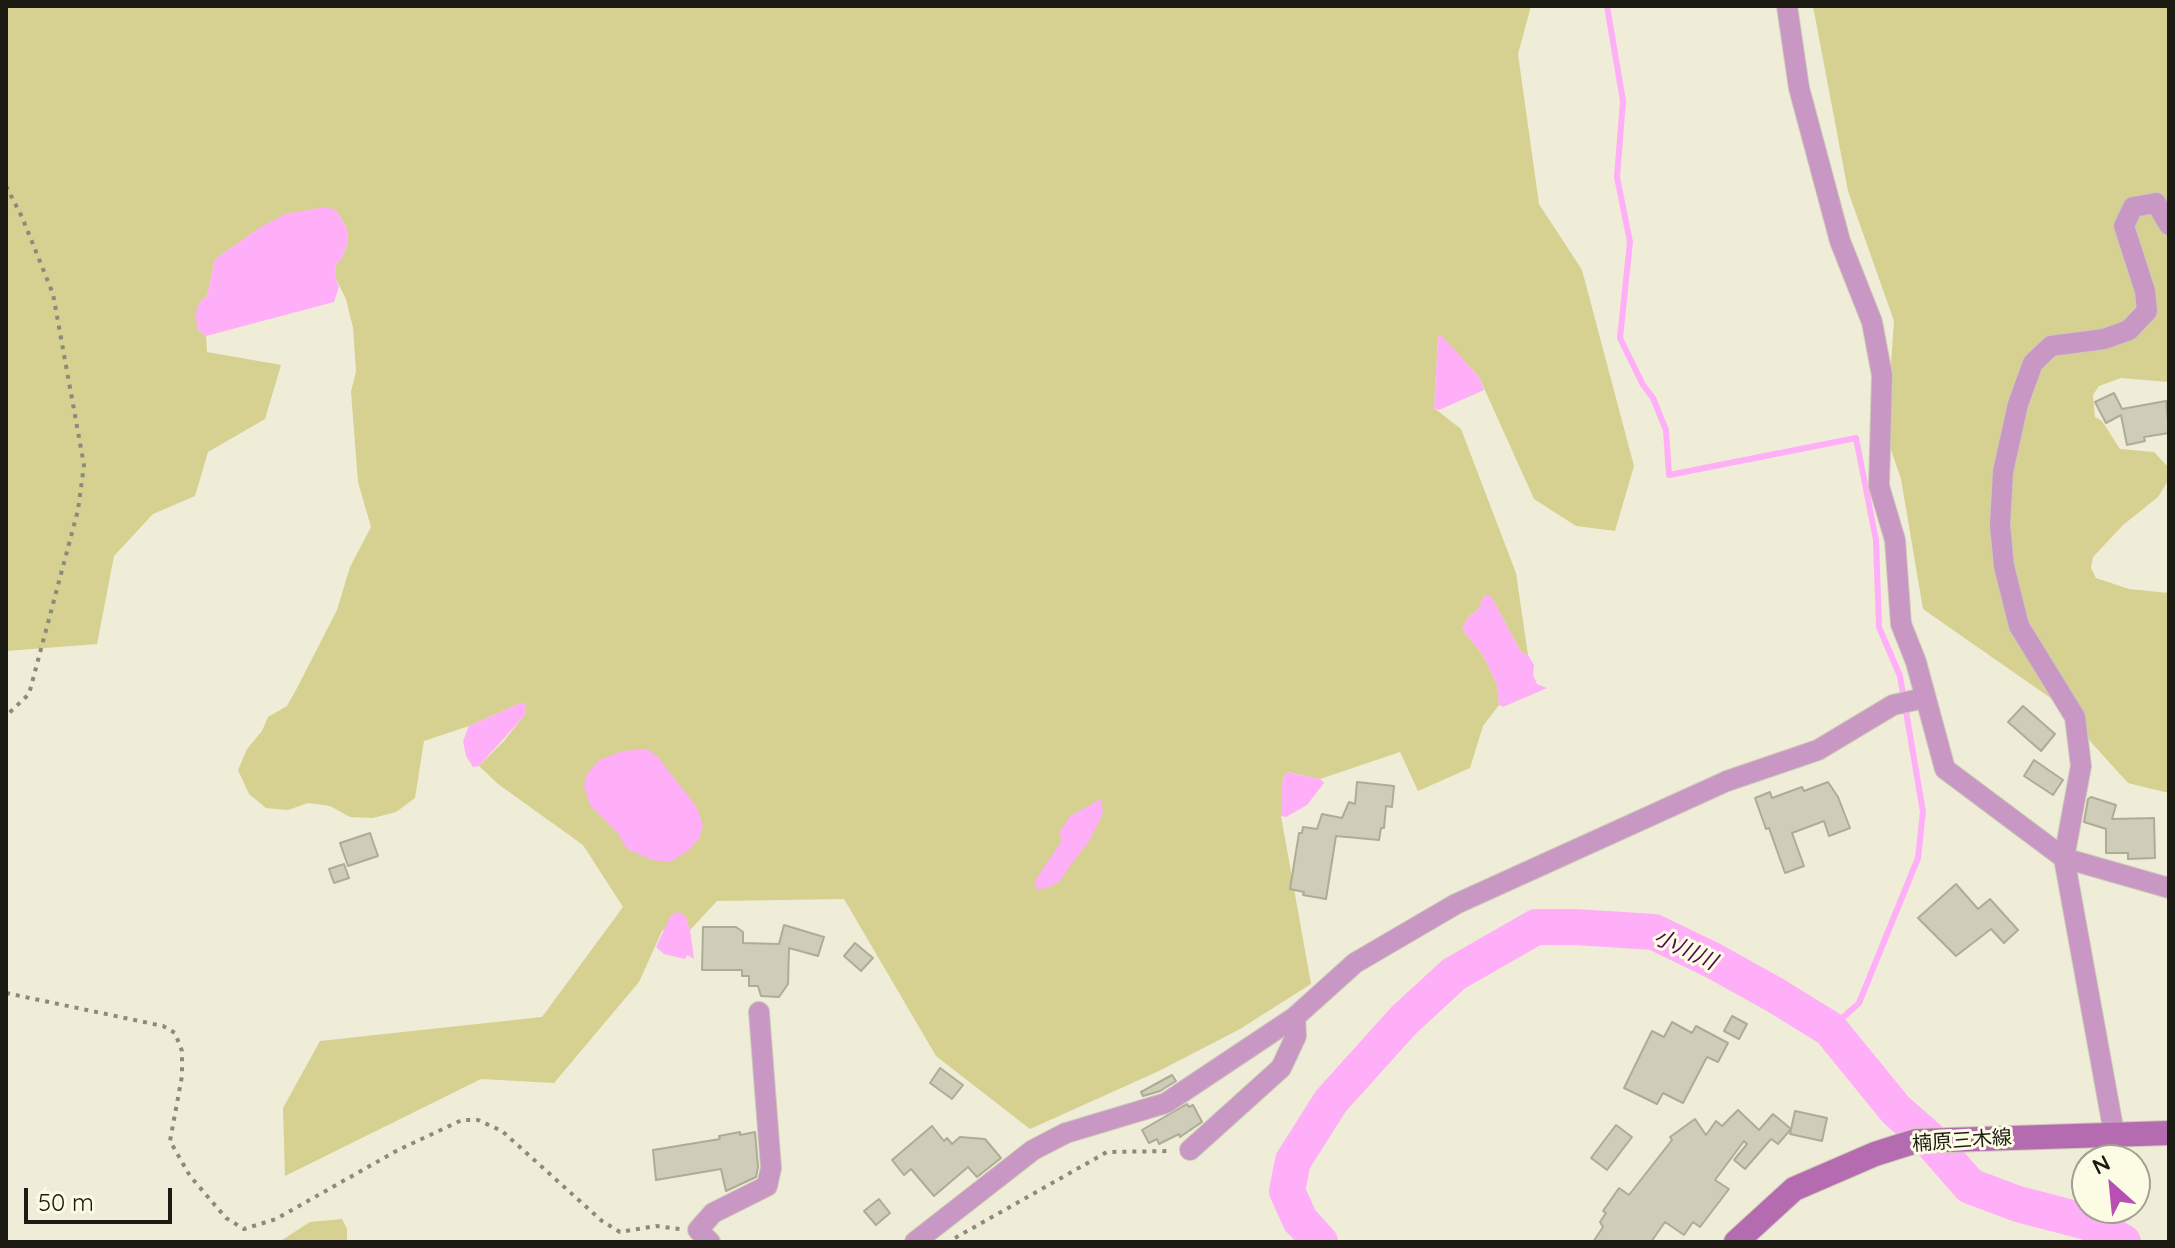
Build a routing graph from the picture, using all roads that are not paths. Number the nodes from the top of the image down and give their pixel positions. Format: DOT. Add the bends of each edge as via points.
graph roads {
  1 [pos="1787,6"];
  2 [pos="2169,225"];
  3 [pos="1924,698"];
  4 [pos="2064,858"];
  5 [pos="2169,888"];
  6 [pos="759,1012"];
  7 [pos="1295,1017"];
  8 [pos="2114,1133"];
  9 [pos="2169,1133"];
  10 [pos="1190,1150"];
  11 [pos="704,1236"];
  12 [pos="915,1242"];
  13 [pos="1736,1242"];
  1 -- 3 [label="street" via="1811,134 1840,241 1872,322 1882,375 1879,486 1895,540 1901,624"];
  2 -- 4 [label="street" via="2156,203 2133,207 2124,226 2147,311 2129,330 2051,346 2033,363 2003,472 2004,566 2019,626 2075,717 2081,766"];
  3 -- 4 [label="street" via="1945,769"];
  3 -- 7 [label="street" via="1893,705 1818,750 1727,781 1456,904 1355,963"];
  4 -- 5 [label="street"];
  4 -- 8 [label="street"];
  6 -- 11 [label="street" via="771,1168 767,1186 713,1213"];
  7 -- 10 [label="street" via="1296,1036 1281,1068"];
  7 -- 12 [label="street" via="1166,1103 1066,1133 1033,1150"];
  8 -- 9 [label="main road, 楠原三木線"];
  8 -- 13 [label="main road, 楠原三木線" via="1916,1141 1794,1189"];
}
